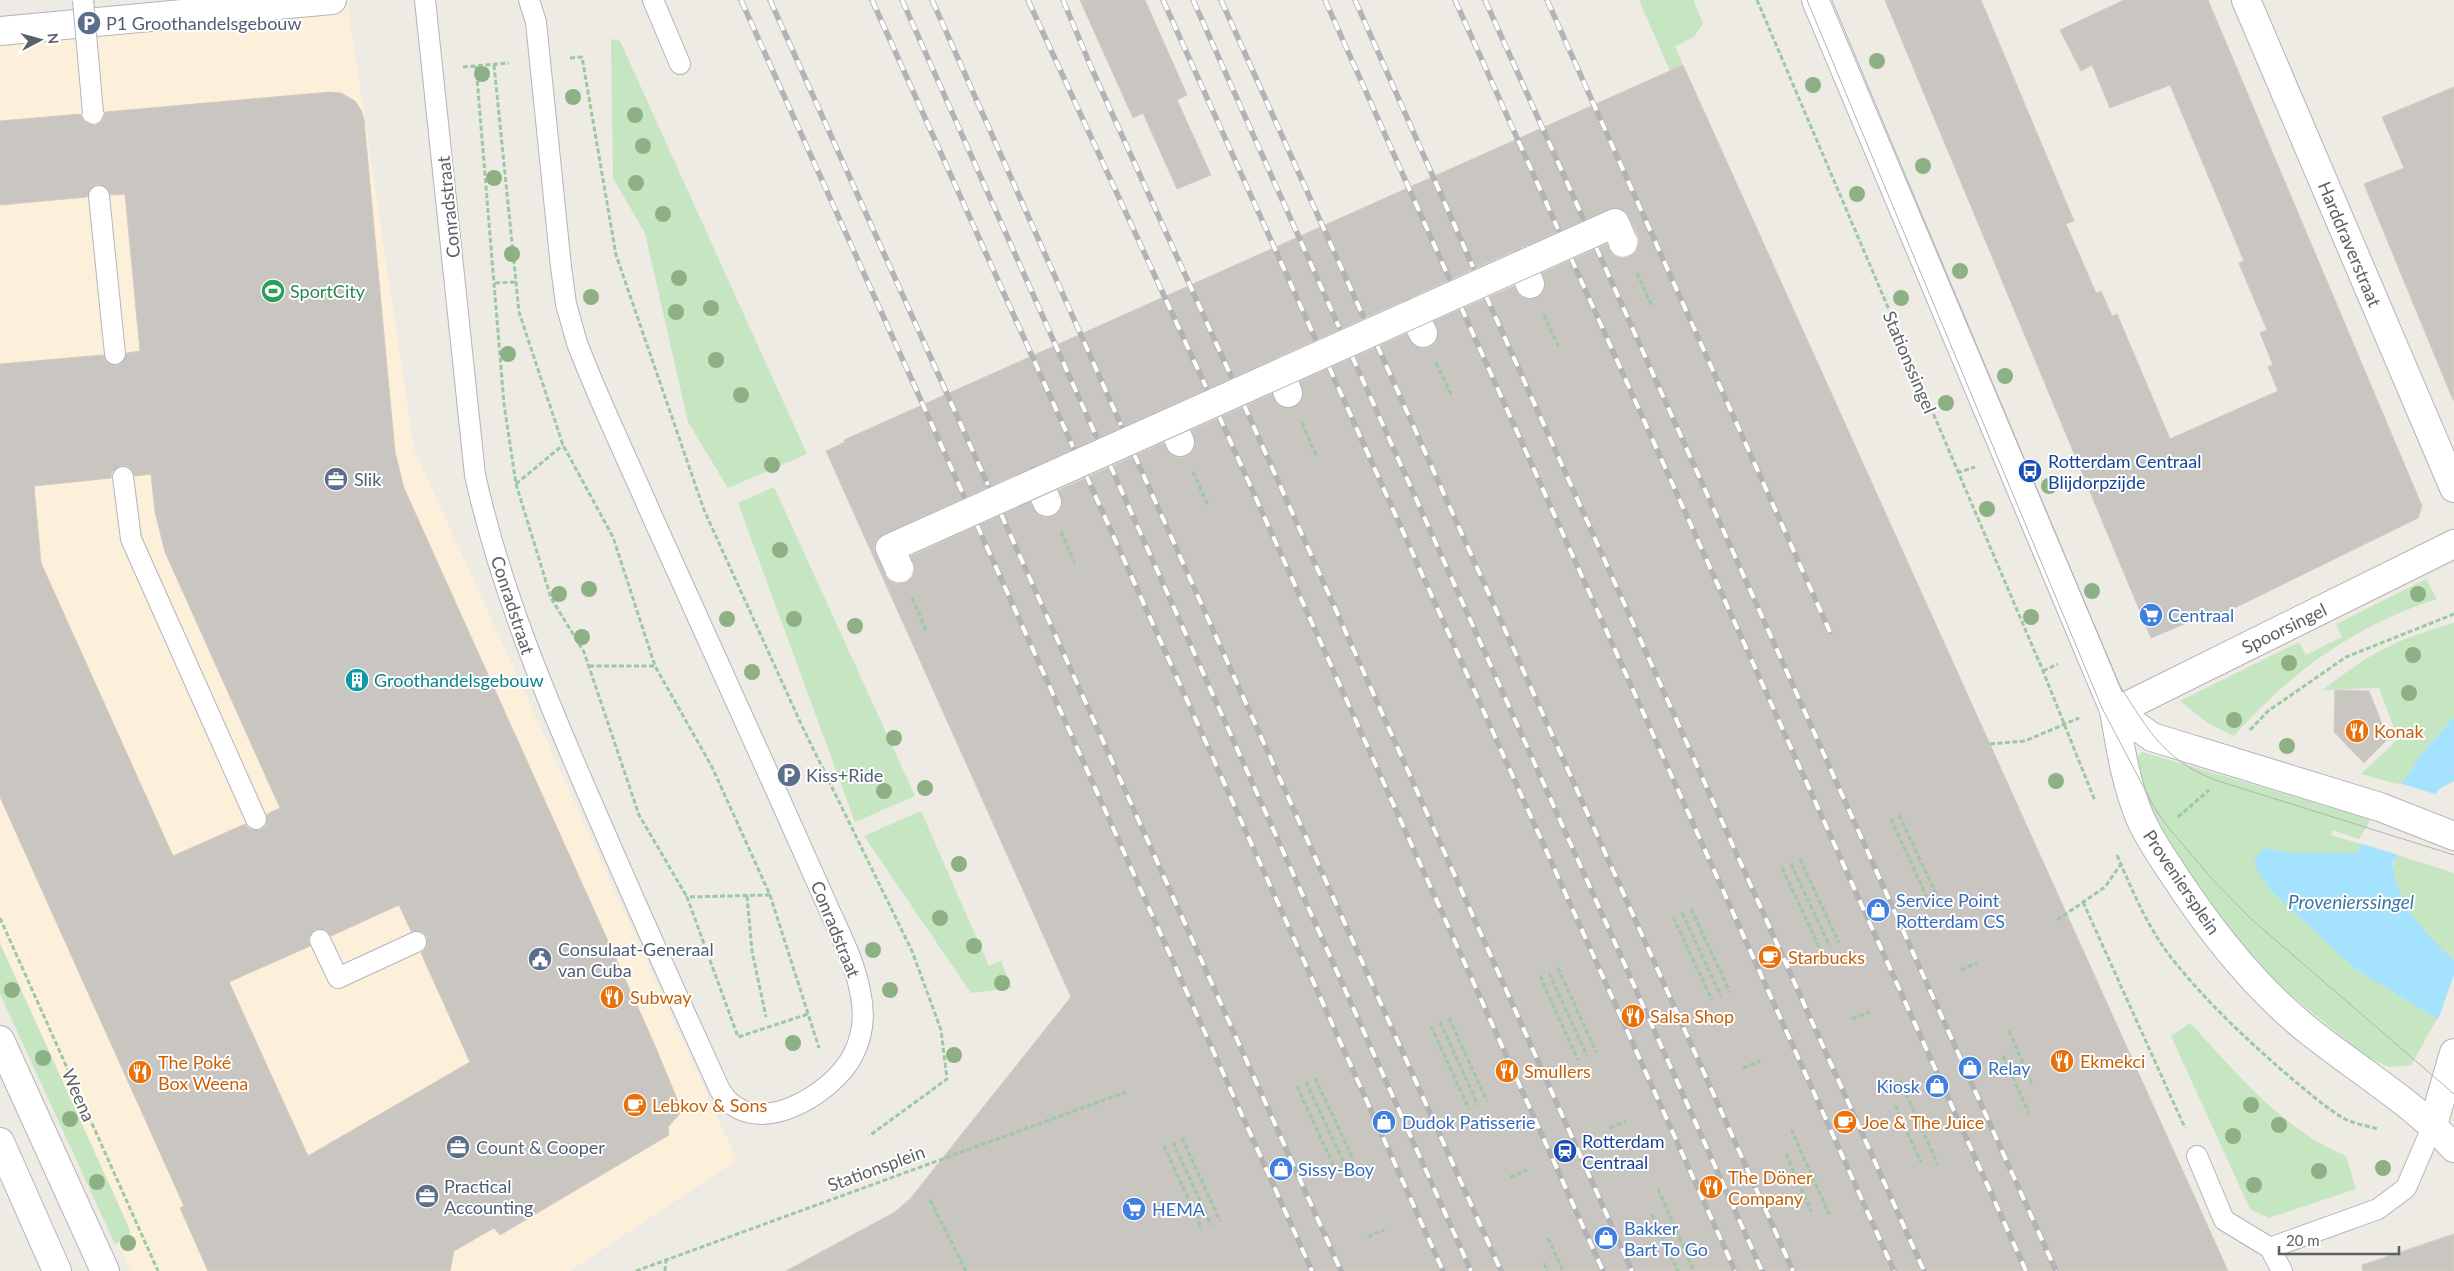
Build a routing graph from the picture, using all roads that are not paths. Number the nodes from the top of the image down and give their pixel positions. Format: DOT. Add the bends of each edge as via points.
graph roads {
  1 [pos="83,0"];
  2 [pos="332,0"];
  3 [pos="425,0"];
  4 [pos="529,0"];
  5 [pos="652,0"];
  6 [pos="1816,0"];
  7 [pos="2246,0"];
  8 [pos="0,31"];
  9 [pos="680,64"];
  10 [pos="93,113"];
  11 [pos="99,196"];
  12 [pos="1623,242"];
  13 [pos="114,354"];
  14 [pos="124,477"];
  15 [pos="2454,488"];
  16 [pos="2454,544"];
  17 [pos="899,568"];
  18 [pos="2114,710"];
  19 [pos="256,819"];
  20 [pos="2454,836"];
  21 [pos="320,940"];
  22 [pos="416,942"];
  23 [pos="0,1040"];
  24 [pos="2454,1053"];
  25 [pos="2433,1125"];
  26 [pos="0,1142"];
  27 [pos="2454,1148"];
  28 [pos="2197,1156"];
  29 [pos="2270,1248"];
  30 [pos="57,1271"];
  31 [pos="104,1271"];
  32 [pos="2282,1271"];
  1 -- 10 [label="lane, bridge"];
  2 -- 8 [label="street"];
  3 -- 4 [label="lane, Conradstraat" via="475,475 482,509 539,682 724,1097 739,1110 776,1113 792,1108 830,1084 852,1056 864,1023 860,992 854,968 577,343 566,304 536,22"];
  5 -- 9 [label="lane"];
  6 -- 18 [label="street"];
  7 -- 15 [label="street, Harddraverstraat"];
  11 -- 13 [label="lane"];
  12 -- 17 [label="street, bridge" via="1615,223 1526,274 1043,492 890,548"];
  14 -- 19 [label="lane" via="131,538"];
  16 -- 18 [label="street, Spoorsingel"];
  18 -- 20 [label="street" via="2152,738 2380,807"];
  18 -- 25 [label="street, Proveniersplein" via="2120,747 2141,820 2199,912 2240,963 2302,1026"];
  21 -- 22 [label="lane" via="338,978"];
  23 -- 31 [label="street"];
  24 -- 25 [label="street"];
  25 -- 27 [label="street, Proveniersplein"];
  25 -- 29 [label="lane" via="2406,1188 2378,1209"];
  26 -- 30 [label="street"];
  28 -- 29 [label="lane" via="2224,1220"];
  29 -- 32 [label="lane"];
}
